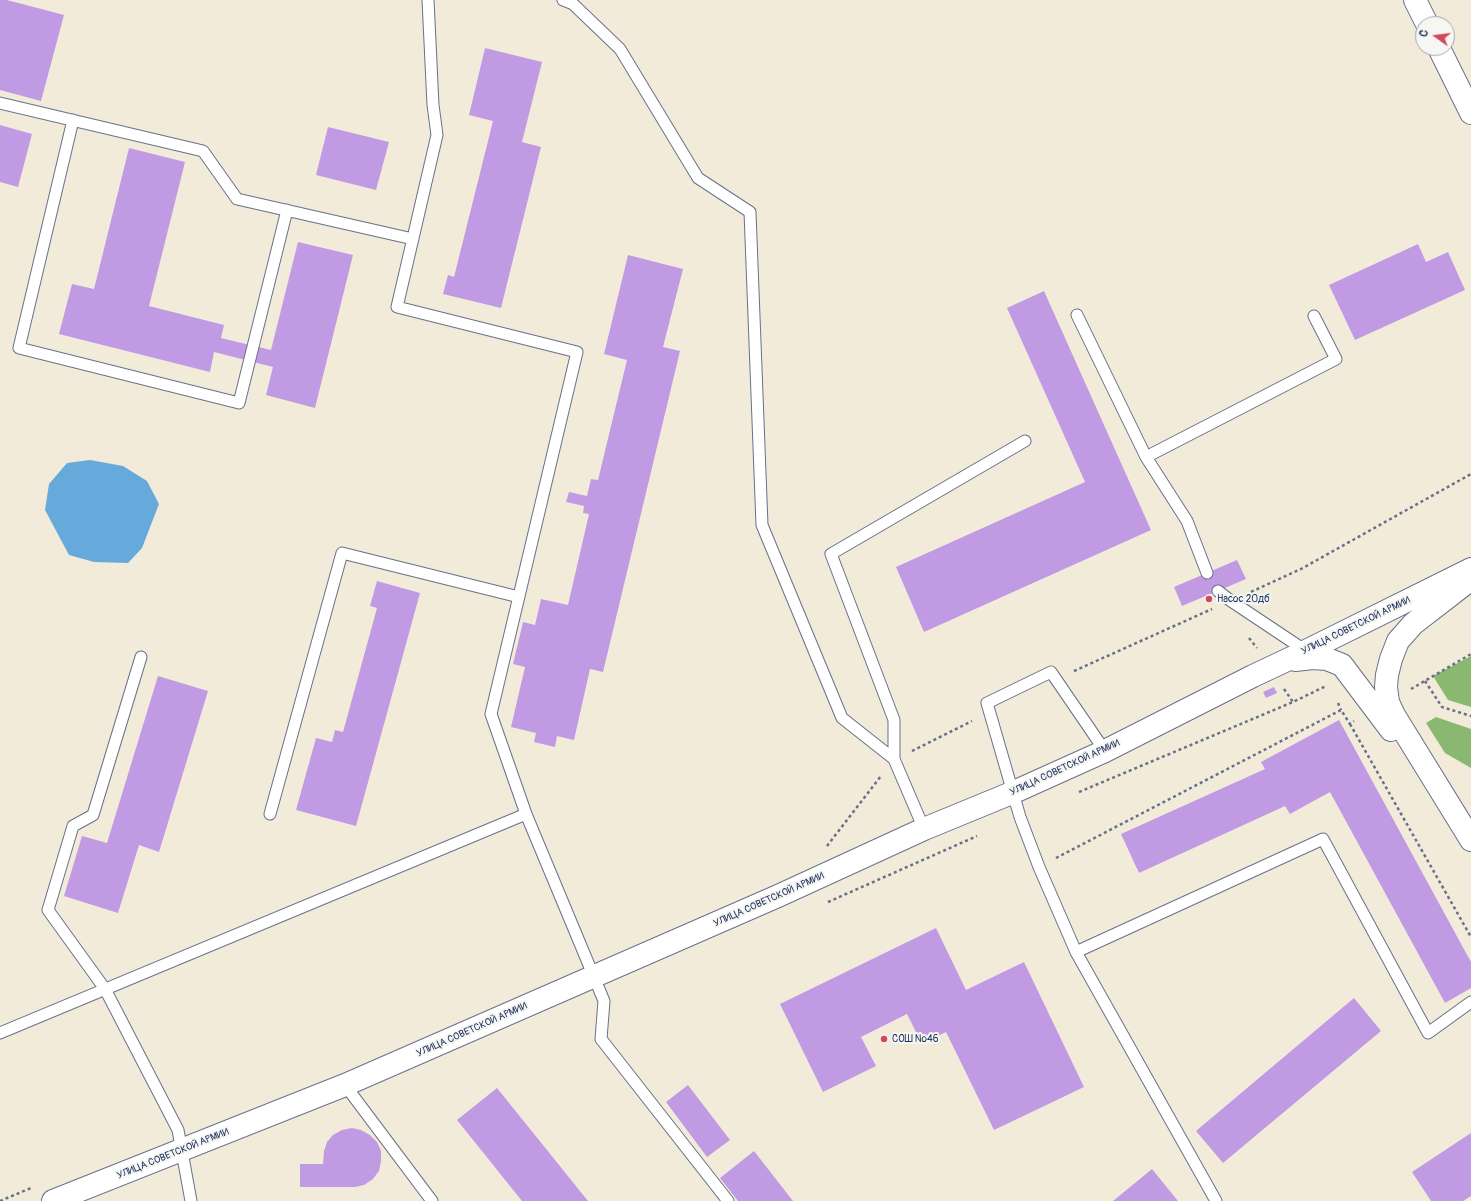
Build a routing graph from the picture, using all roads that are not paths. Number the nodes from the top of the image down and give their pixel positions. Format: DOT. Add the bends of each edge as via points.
graph roads {
  1 [pos="428,0"];
  2 [pos="563,0"];
  3 [pos="1415,0"];
  4 [pos="1423,16"];
  5 [pos="1443,56"];
  6 [pos="0,103"];
  7 [pos="1471,113"];
  8 [pos="73,120"];
  9 [pos="287,210"];
  10 [pos="413,239"];
  11 [pos="1077,315"];
  12 [pos="1314,316"];
  13 [pos="1025,441"];
  14 [pos="1146,457"];
  15 [pos="1471,569"];
  16 [pos="1207,573"];
  17 [pos="1471,579"];
  18 [pos="1218,591"];
  19 [pos="518,597"];
  20 [pos="1306,651"];
  21 [pos="141,657"];
  22 [pos="1276,665"];
  23 [pos="1382,706"];
  24 [pos="1105,751"];
  25 [pos="894,759"];
  26 [pos="1014,792"];
  27 [pos="270,814"];
  28 [pos="526,814"];
  29 [pos="924,829"];
  30 [pos="1468,836"];
  31 [pos="1076,952"];
  32 [pos="593,977"];
  33 [pos="105,989"];
  34 [pos="1471,1002"];
  35 [pos="0,1033"];
  36 [pos="345,1086"];
  37 [pos="181,1150"];
  38 [pos="53,1201"];
  39 [pos="191,1201"];
  40 [pos="432,1201"];
  41 [pos="728,1201"];
  42 [pos="1216,1201"];
  1 -- 10 [label="lane" via="437,135"];
  2 -- 25 [label="lane" via="573,4 620,49 698,178 750,212 762,525 842,718"];
  3 -- 4 [label="street"];
  5 -- 7 [label="street"];
  6 -- 8 [label="lane"];
  8 -- 9 [label="lane" via="203,151 236,199"];
  8 -- 9 [label="lane" via="19,348 239,403"];
  9 -- 10 [label="lane"];
  10 -- 19 [label="lane" via="397,307 577,352"];
  11 -- 14 [label="lane"];
  12 -- 14 [label="lane" via="1336,359"];
  13 -- 25 [label="lane" via="831,554 894,720"];
  14 -- 16 [label="lane" via="1187,521"];
  15 -- 20 [label="street, УЛИЦА СОВЕТСКОЙ АРМИИ"];
  17 -- 23 [label="street" via="1413,624 1398,641 1387,675"];
  18 -- 20 [label="lane"];
  19 -- 27 [label="lane" via="342,553"];
  19 -- 28 [label="lane" via="491,714"];
  20 -- 22 [label="street, УЛИЦА СОВЕТСКОЙ АРМИИ"];
  21 -- 33 [label="lane" via="93,815 73,826 48,910"];
  22 -- 23 [label="street" via="1313,658 1327,659 1342,665"];
  22 -- 24 [label="street, УЛИЦА СОВЕТСКОЙ АРМИИ"];
  23 -- 30 [label="street" via="1394,715"];
  24 -- 26 [label="street, УЛИЦА СОВЕТСКОЙ АРМИИ"];
  24 -- 26 [label="lane" via="1052,672 987,703"];
  25 -- 29 [label="lane"];
  26 -- 29 [label="street, УЛИЦА СОВЕТСКОЙ АРМИИ"];
  26 -- 31 [label="lane" via="1039,867"];
  28 -- 32 [label="lane"];
  28 -- 33 [label="lane"];
  29 -- 32 [label="street, УЛИЦА СОВЕТСКОЙ АРМИИ"];
  31 -- 34 [label="lane" via="1323,839 1428,1033"];
  31 -- 42 [label="lane"];
  32 -- 36 [label="street, УЛИЦА СОВЕТСКОЙ АРМИИ"];
  32 -- 41 [label="lane" via="604,1001 601,1039"];
  33 -- 35 [label="lane"];
  33 -- 37 [label="lane" via="178,1130"];
  36 -- 37 [label="street, УЛИЦА СОВЕТСКОЙ АРМИИ"];
  36 -- 40 [label="lane"];
  37 -- 38 [label="street, УЛИЦА СОВЕТСКОЙ АРМИИ"];
  37 -- 39 [label="lane"];
}
